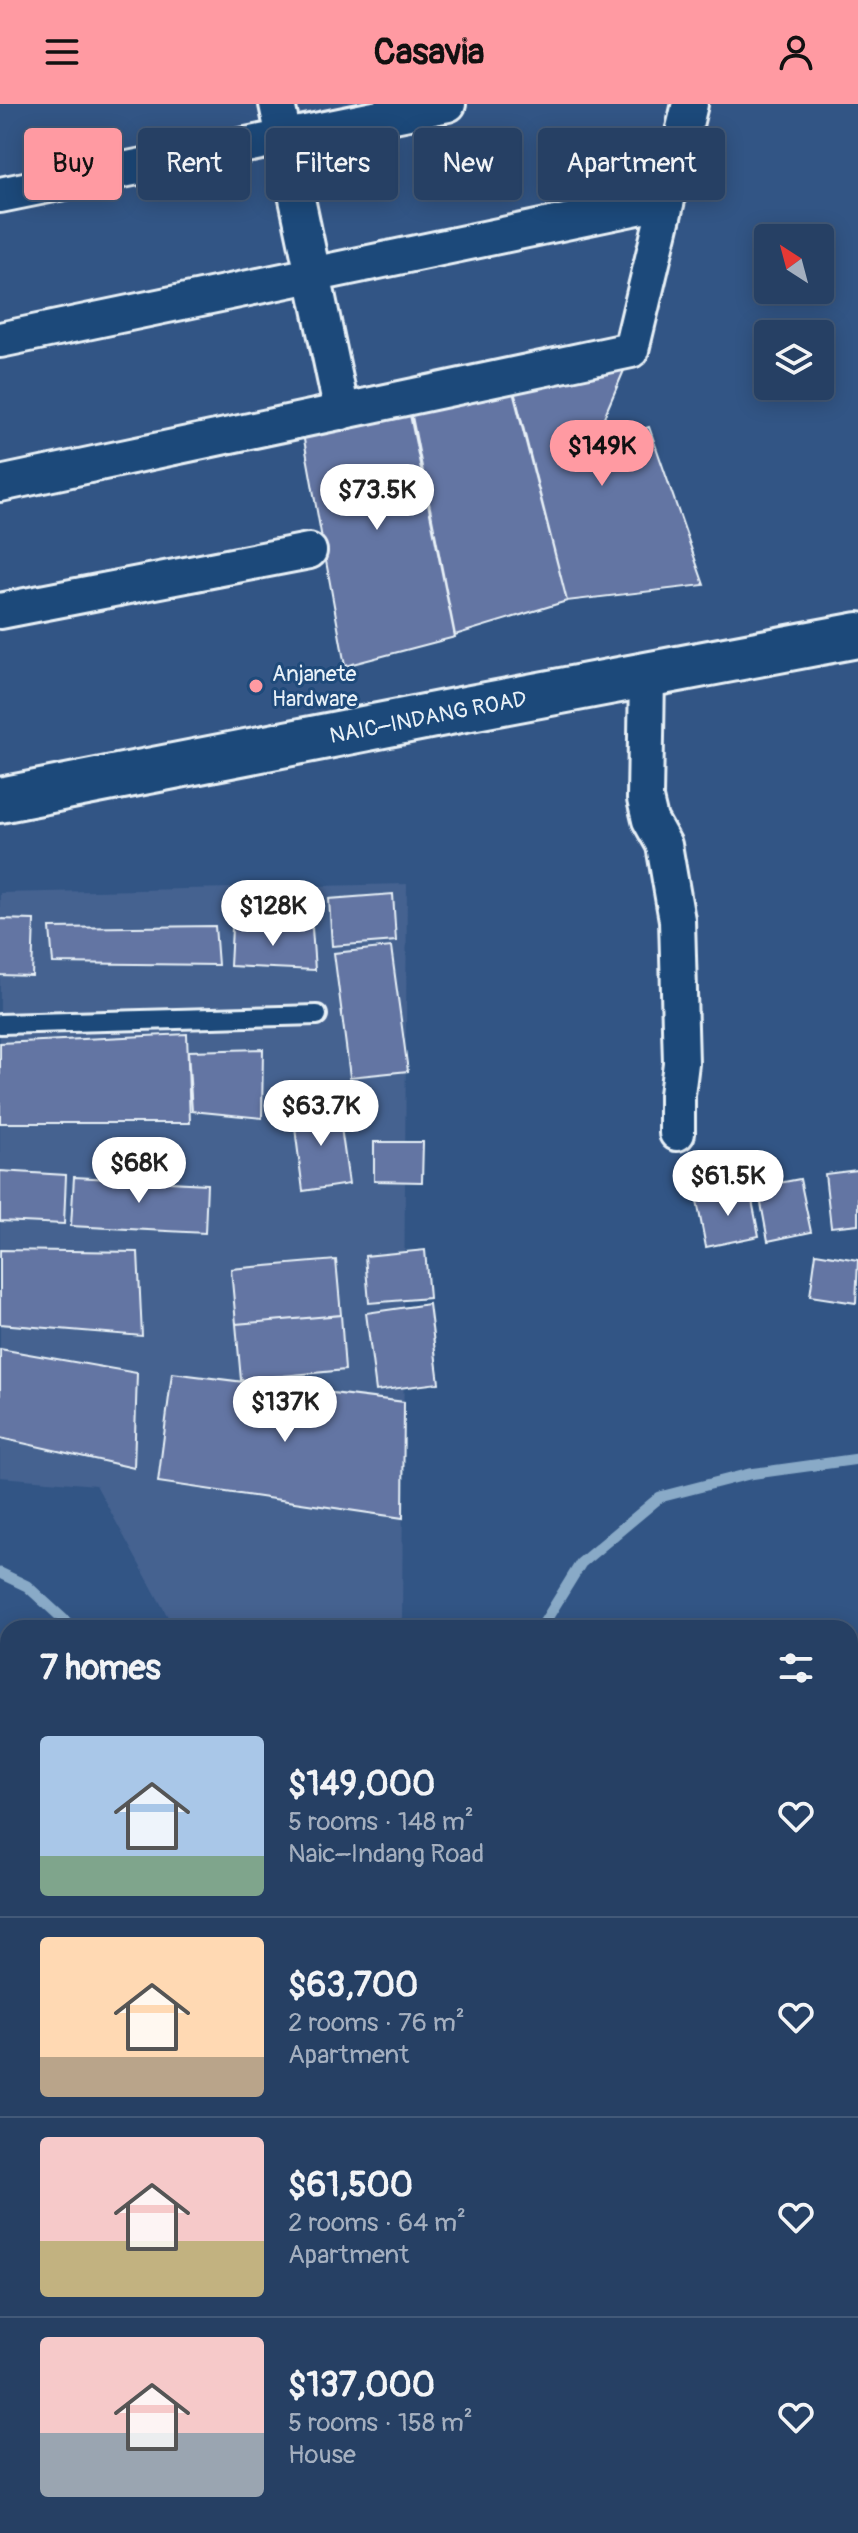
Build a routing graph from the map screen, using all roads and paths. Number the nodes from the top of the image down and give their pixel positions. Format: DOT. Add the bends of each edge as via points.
graph roads {
  1 [pos="277,104"];
  2 [pos="448,104"];
  3 [pos="690,104"];
  4 [pos="282,128"];
  5 [pos="329,128"];
  6 [pos="266,141"];
  7 [pos="0,195"];
  8 [pos="297,200"];
  9 [pos="666,201"];
  10 [pos="313,275"];
  11 [pos="0,340"];
  12 [pos="342,412"];
  13 [pos="0,484"];
  14 [pos="309,551"];
  15 [pos="0,611"];
  16 [pos="858,635"];
  17 [pos="647,675"];
  18 [pos="0,800"];
  19 [pos="317,1015"];
  20 [pos="0,1024"];
  21 [pos="677,1133"];
  1 -- 4 [label="street"];
  2 -- 5 [label="street"];
  3 -- 9 [label="street"];
  6 -- 7 [label="street"];
  8 -- 10 [label="street"];
  9 -- 10 [label="street"];
  9 -- 12 [label="street" via="631,350"];
  10 -- 11 [label="street"];
  10 -- 12 [label="street"];
  12 -- 13 [label="street"];
  14 -- 15 [label="street"];
  16 -- 17 [label="main road, NAIC–INDANG ROAD"];
  17 -- 18 [label="main road, NAIC–INDANG ROAD"];
  17 -- 21 [label="street" via="645,799 664,845 677,920"];
  19 -- 20 [label="lane"];
}
